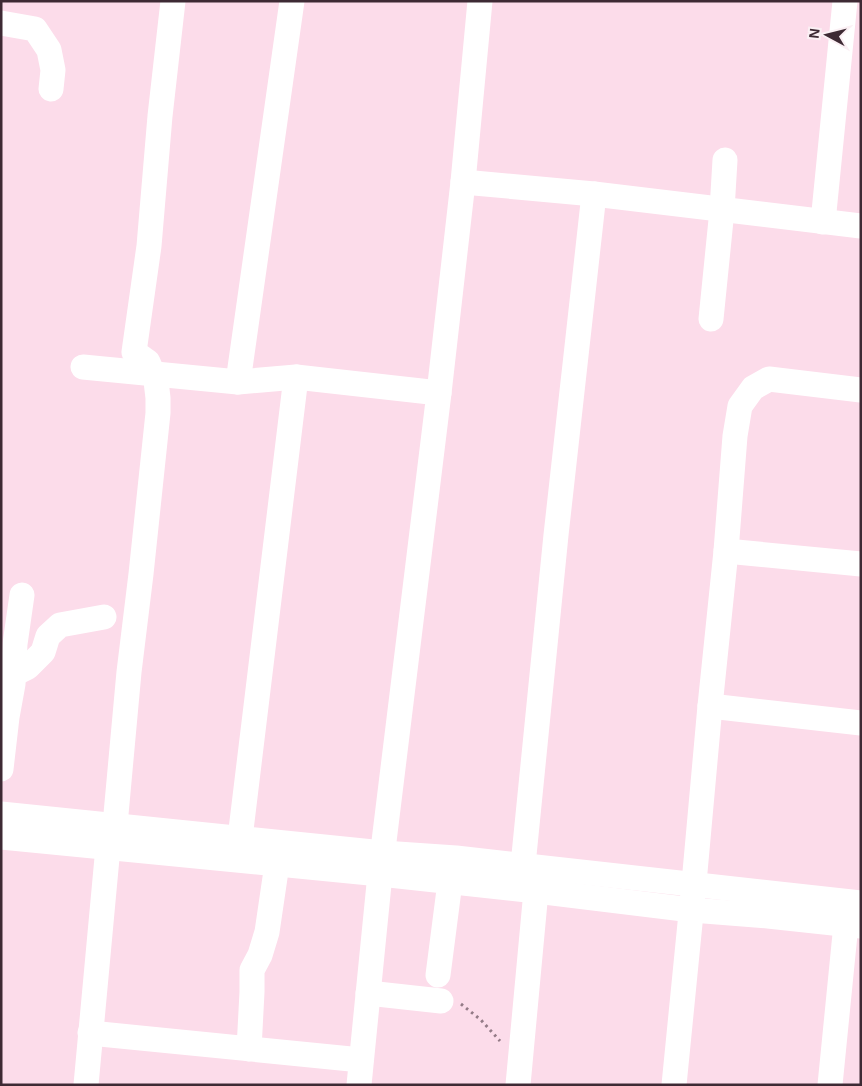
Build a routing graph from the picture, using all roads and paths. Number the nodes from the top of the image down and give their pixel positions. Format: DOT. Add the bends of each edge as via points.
graph roads {
  1 [pos="173,1"];
  2 [pos="292,1"];
  3 [pos="480,1"];
  4 [pos="845,1"];
  5 [pos="1,23"];
  6 [pos="50,89"];
  7 [pos="725,160"];
  8 [pos="463,182"];
  9 [pos="594,194"];
  10 [pos="722,210"];
  11 [pos="823,222"];
  12 [pos="861,226"];
  13 [pos="711,319"];
  14 [pos="84,367"];
  15 [pos="152,374"];
  16 [pos="296,377"];
  17 [pos="238,382"];
  18 [pos="861,390"];
  19 [pos="439,393"];
  20 [pos="726,551"];
  21 [pos="861,564"];
  22 [pos="22,595"];
  23 [pos="104,617"];
  24 [pos="16,632"];
  25 [pos="52,632"];
  26 [pos="14,674"];
  27 [pos="710,706"];
  28 [pos="861,723"];
  29 [pos="1,768"];
  30 [pos="1,814"];
  31 [pos="1,836"];
  32 [pos="111,836"];
  33 [pos="240,838"];
  34 [pos="277,864"];
  35 [pos="381,864"];
  36 [pos="523,865"];
  37 [pos="450,882"];
  38 [pos="694,884"];
  39 [pos="536,891"];
  40 [pos="861,903"];
  41 [pos="692,910"];
  42 [pos="853,925"];
  43 [pos="438,975"];
  44 [pos="368,993"];
  45 [pos="450,1002"];
  46 [pos="90,1033"];
  47 [pos="249,1049"];
  48 [pos="361,1060"];
  49 [pos="519,1076"];
  50 [pos="86,1085"];
  51 [pos="359,1085"];
  52 [pos="674,1085"];
  53 [pos="830,1085"];
  1 -- 15 [label="street" via="149,246 134,352 148,362"];
  2 -- 17 [label="street"];
  3 -- 8 [label="street"];
  4 -- 11 [label="street"];
  5 -- 6 [label="street" via="35,29 49,50 53,70"];
  7 -- 10 [label="street"];
  8 -- 9 [label="street"];
  8 -- 19 [label="street"];
  9 -- 10 [label="street"];
  9 -- 36 [label="street"];
  10 -- 11 [label="street"];
  10 -- 13 [label="street"];
  11 -- 12 [label="street"];
  14 -- 15 [label="street"];
  15 -- 17 [label="street"];
  15 -- 32 [label="street" via="156,381 158,413"];
  16 -- 17 [label="street"];
  16 -- 19 [label="street"];
  16 -- 33 [label="street"];
  18 -- 20 [label="street" via="769,378 753,388 740,406 735,436"];
  19 -- 35 [label="street"];
  20 -- 21 [label="street"];
  20 -- 27 [label="street"];
  22 -- 24 [label="street"];
  23 -- 25 [label="street" via="60,625"];
  24 -- 25 [label="street"];
  24 -- 26 [label="street"];
  25 -- 26 [label="street" via="43,652 28,667"];
  26 -- 29 [label="street"];
  27 -- 28 [label="street"];
  27 -- 38 [label="street"];
  30 -- 32 [label="street"];
  31 -- 32 [label="street"];
  32 -- 33 [label="street"];
  32 -- 34 [label="street"];
  32 -- 46 [label="street"];
  33 -- 35 [label="street"];
  34 -- 35 [label="street"];
  34 -- 47 [label="street" via="267,932 252,970"];
  35 -- 36 [label="street" via="456,858"];
  35 -- 37 [label="street"];
  35 -- 44 [label="street"];
  36 -- 38 [label="street"];
  37 -- 39 [label="street"];
  37 -- 43 [label="street"];
  38 -- 40 [label="street"];
  38 -- 41 [label="street"];
  39 -- 41 [label="street"];
  39 -- 49 [label="street"];
  41 -- 42 [label="street"];
  41 -- 52 [label="street"];
  42 -- 53 [label="street"];
  44 -- 45 [label="street"];
  44 -- 48 [label="street"];
  45 -- 49 [label="path" via="481,1020 500,1041"];
  46 -- 47 [label="street"];
  46 -- 50 [label="street"];
  47 -- 48 [label="street"];
  48 -- 51 [label="street"];
}
